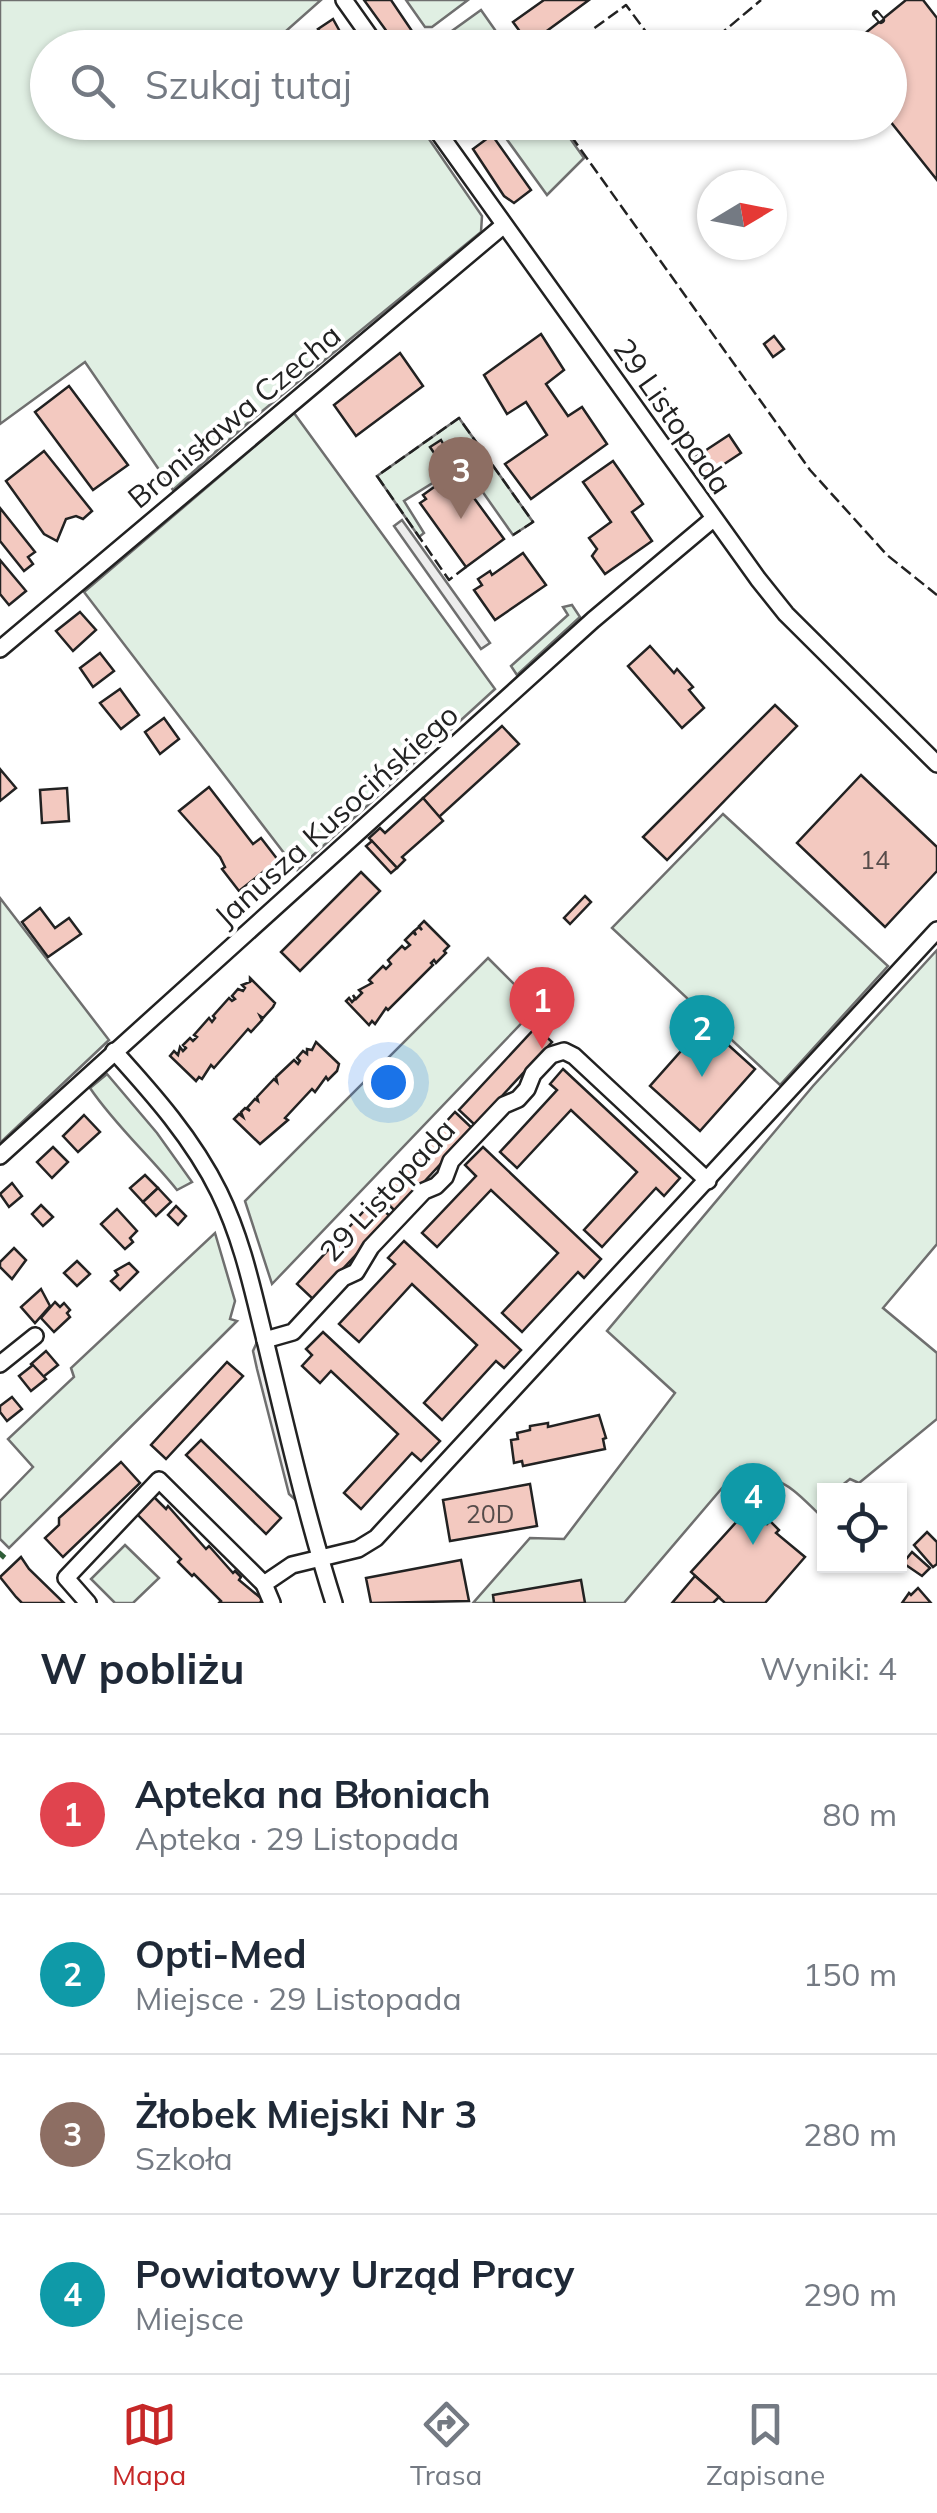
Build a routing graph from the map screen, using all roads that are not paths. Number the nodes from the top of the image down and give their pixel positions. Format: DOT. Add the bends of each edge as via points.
graph roads {
  1 [pos="344,0"];
  2 [pos="365,30"];
  3 [pos="444,140"];
  4 [pos="504,225"];
  5 [pos="713,520"];
  6 [pos="0,649"];
  7 [pos="937,764"];
  8 [pos="937,930"];
  9 [pos="114,1051"];
  10 [pos="0,1156"];
  11 [pos="708,1181"];
  12 [pos="35,1336"];
  13 [pos="265,1340"];
  14 [pos="0,1364"];
  15 [pos="320,1558"];
  16 [pos="264,1584"];
  17 [pos="88,1603"];
  18 [pos="272,1603"];
  19 [pos="334,1603"];
  1 -- 2 [label="street"];
  3 -- 4 [label="street, 29 Listopada"];
  4 -- 5 [label="street, 29 Listopada"];
  4 -- 6 [label="street, Bronisława Czecha"];
  5 -- 7 [label="street, 29 Listopada" via="786,614"];
  5 -- 9 [label="street, Janusza Kusocińskiego" via="587,625"];
  8 -- 11 [label="street"];
  9 -- 10 [label="street, Janusza Kusocińskiego"];
  9 -- 13 [label="street" via="170,1115 218,1190 248,1267"];
  11 -- 13 [label="street, 29 Listopada" via="574,1056 555,1053 518,1099 504,1105 451,1161 445,1177 371,1247 356,1272 293,1332"];
  11 -- 15 [label="street" via="376,1538"];
  12 -- 14 [label="street"];
  13 -- 15 [label="street"];
  15 -- 16 [label="street" via="292,1565"];
  15 -- 19 [label="street"];
  16 -- 17 [label="street" via="159,1480 66,1578"];
  16 -- 18 [label="street"];
}
